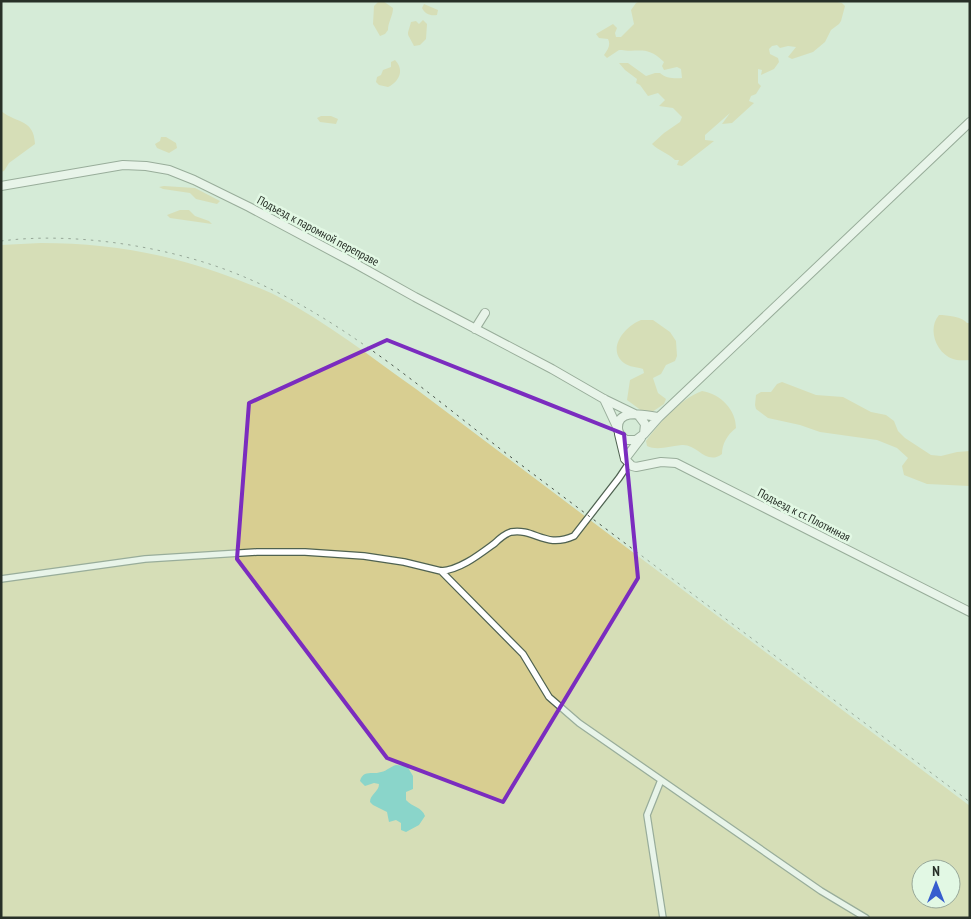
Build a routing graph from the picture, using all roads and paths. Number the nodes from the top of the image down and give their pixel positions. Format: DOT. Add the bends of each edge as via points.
graph roads {
  1 [pos="970,122"];
  2 [pos="1,186"];
  3 [pos="485,313"];
  4 [pos="475,329"];
  5 [pos="604,399"];
  6 [pos="639,416"];
  7 [pos="658,417"];
  8 [pos="618,431"];
  9 [pos="642,436"];
  10 [pos="627,461"];
  11 [pos="441,571"];
  12 [pos="1,579"];
  13 [pos="970,612"];
  14 [pos="661,780"];
  15 [pos="663,918"];
  16 [pos="866,918"];
  1 -- 7 [label="street"];
  2 -- 4 [label="street, Подъезд к паромной переправе" via="123,165 169,170 249,207"];
  3 -- 4 [label="street"];
  4 -- 5 [label="street, Подъезд к паромной переправе"];
  5 -- 6 [label="street, Подъезд к паромной переправе"];
  5 -- 8 [label="street"];
  6 -- 7 [label="street"];
  6 -- 8 [label="street" via="624,416 618,424"];
  6 -- 9 [label="street" via="645,424"];
  7 -- 9 [label="street"];
  8 -- 9 [label="street" via="626,440"];
  8 -- 10 [label="street"];
  9 -- 10 [label="street"];
  10 -- 11 [label="street" via="619,478 574,536 554,542 519,532 509,533 458,566"];
  10 -- 13 [label="street, Подъезд к ст. Плотинная" via="636,467 676,463"];
  11 -- 12 [label="street" via="364,556 257,552 145,559"];
  11 -- 14 [label="street" via="523,654 549,697 579,723"];
  14 -- 15 [label="street" via="647,815"];
  14 -- 16 [label="street" via="821,891"];
}
